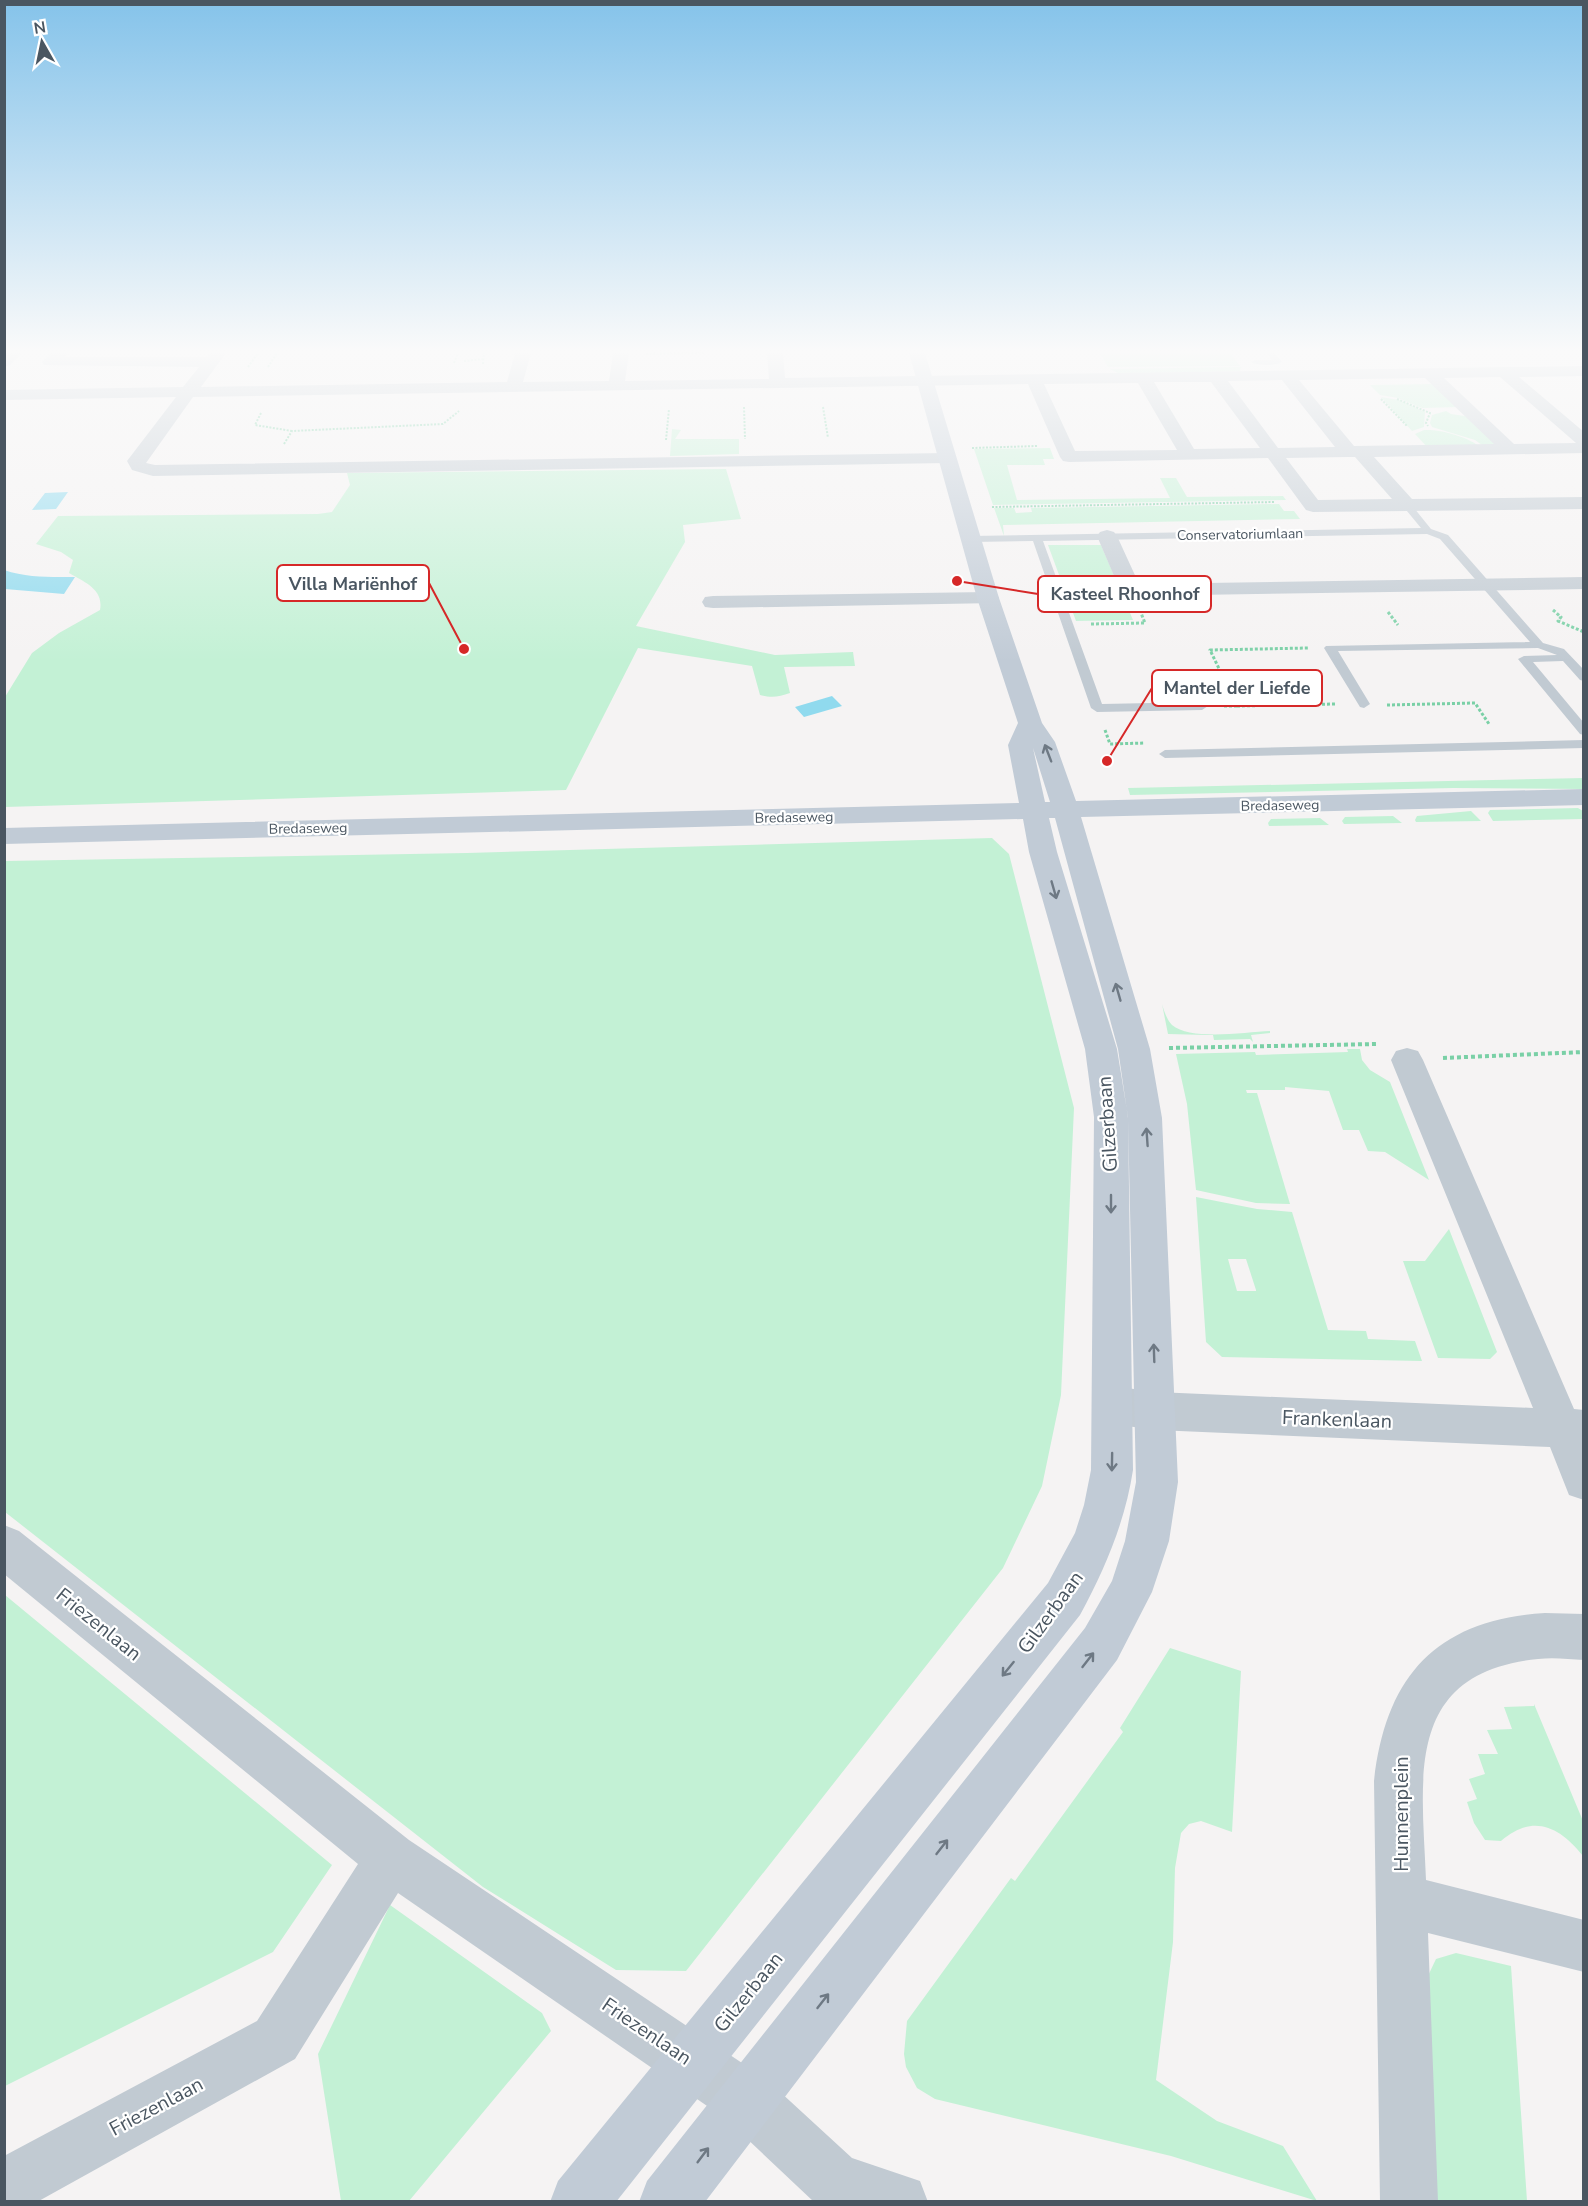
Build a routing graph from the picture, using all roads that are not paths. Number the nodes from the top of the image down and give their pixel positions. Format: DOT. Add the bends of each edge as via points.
graph roads {
  1 [pos="140,456"];
  2 [pos="890,456"];
  3 [pos="947,456"];
  4 [pos="1069,456"];
  5 [pos="1132,456"];
  6 [pos="1275,456"];
  7 [pos="1358,456"];
  8 [pos="1584,503"];
  9 [pos="1407,505"];
  10 [pos="1428,531"];
  11 [pos="1107,536"];
  12 [pos="1036,538"];
  13 [pos="971,539"];
  14 [pos="1584,583"];
  15 [pos="1485,585"];
  16 [pos="988,598"];
  17 [pos="713,602"];
  18 [pos="1539,645"];
  19 [pos="1566,658"];
  20 [pos="1584,678"];
  21 [pos="1364,704"];
  22 [pos="1202,706"];
  23 [pos="1030,723"];
  24 [pos="1584,731"];
  25 [pos="1584,744"];
  26 [pos="1165,754"];
  27 [pos="1584,797"];
  28 [pos="1034,811"];
  29 [pos="1065,811"];
  30 [pos="4,836"];
  31 [pos="1407,1060"];
  32 [pos="1134,1408"];
  33 [pos="1573,1429"];
  34 [pos="1584,1480"];
  35 [pos="4,1546"];
  36 [pos="1584,1637"];
  37 [pos="391,1858"];
  38 [pos="1401,1900"];
  39 [pos="1584,1946"];
  40 [pos="692,2061"];
  41 [pos="746,2099"];
  42 [pos="4,2188"];
  43 [pos="579,2202"];
  44 [pos="668,2202"];
  45 [pos="899,2202"];
  46 [pos="1409,2202"];
  1 -- 2 [label="street" via="138,466 153,471"];
  3 -- 13 [label="street"];
  4 -- 5 [label="street"];
  6 -- 9 [label="street" via="1313,506"];
  7 -- 9 [label="street"];
  8 -- 9 [label="street"];
  9 -- 10 [label="lane"];
  10 -- 11 [label="lane, Conservatoriumlaan"];
  10 -- 15 [label="lane" via="1444,537"];
  11 -- 12 [label="lane, Conservatoriumlaan"];
  11 -- 15 [label="street" via="1131,590"];
  12 -- 13 [label="lane, Conservatoriumlaan"];
  12 -- 22 [label="lane" via="1097,708"];
  13 -- 16 [label="street"];
  14 -- 15 [label="street"];
  15 -- 18 [label="lane"];
  16 -- 17 [label="street"];
  16 -- 23 [label="street"];
  18 -- 19 [label="lane" via="1560,651"];
  18 -- 21 [label="lane" via="1330,648"];
  19 -- 20 [label="lane"];
  19 -- 24 [label="lane" via="1524,659"];
  23 -- 28 [label="street" via="1020,745"];
  29 -- 23 [label="street, one-way" via="1043,742"];
  25 -- 26 [label="lane"];
  27 -- 29 [label="street, Bredaseweg"];
  28 -- 29 [label="street, Bredaseweg"];
  28 -- 30 [label="street, Bredaseweg"];
  28 -- 32 [label="street, Gilzerbaan, one-way" via="1101,1049 1111,1117"];
  32 -- 29 [label="street, Gilzerbaan, one-way" via="1148,1156 1145,1118 1134,1048"];
  31 -- 33 [label="street"];
  32 -- 33 [label="street, Frankenlaan"];
  32 -- 40 [label="street, Gilzerbaan, one-way" via="1087,1561 1064,1599"];
  41 -- 32 [label="street, Gilzerbaan, one-way" via="1101,1644 1130,1592 1148,1542 1156,1482"];
  33 -- 34 [label="street"];
  35 -- 37 [label="street, Friezenlaan"];
  36 -- 38 [label="street, Hunnenplein" via="1535,1636 1497,1644 1467,1655 1442,1672 1424,1695 1400,1751"];
  37 -- 40 [label="street, Friezenlaan"];
  37 -- 42 [label="street, Friezenlaan" via="276,2040"];
  38 -- 39 [label="street"];
  38 -- 46 [label="street, Hunnenplein"];
  40 -- 41 [label="street, Friezenlaan"];
  40 -- 43 [label="street, Gilzerbaan"];
  44 -- 41 [label="street, Gilzerbaan, one-way"];
  41 -- 45 [label="street, Friezenlaan" via="835,2181"];
}
